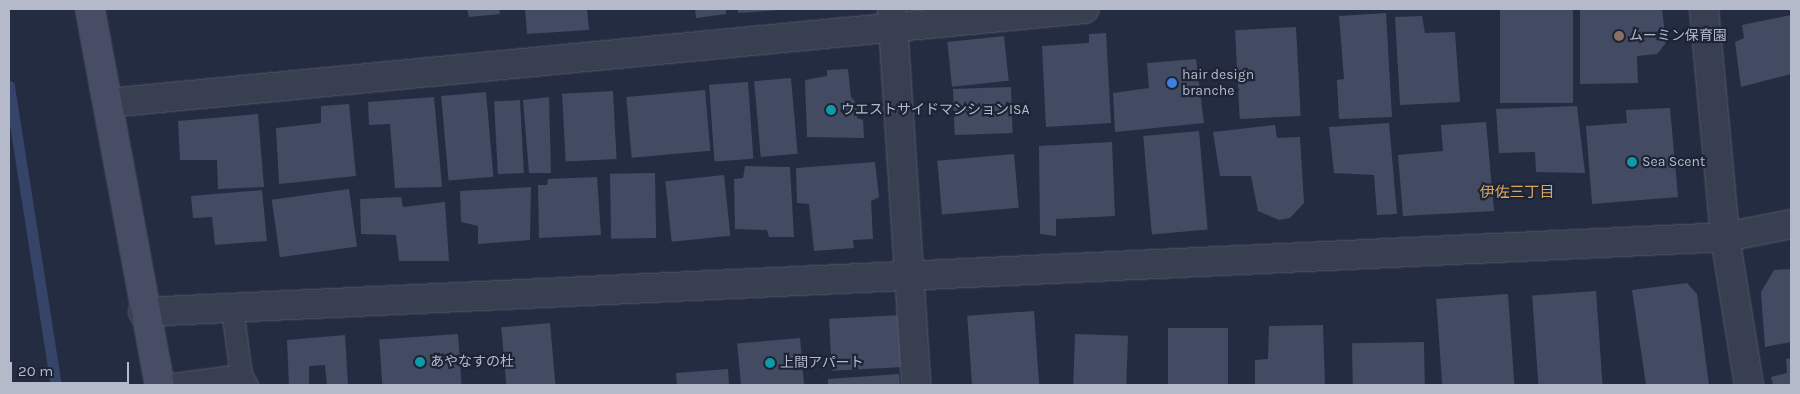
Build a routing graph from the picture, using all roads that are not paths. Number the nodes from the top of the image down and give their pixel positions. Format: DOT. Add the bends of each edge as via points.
graph roads {
  1 [pos="90,9"];
  2 [pos="1084,9"];
  3 [pos="1704,9"];
  4 [pos="893,19"];
  5 [pos="108,103"];
  6 [pos="1791,224"];
  7 [pos="1725,237"];
  8 [pos="907,278"];
  9 [pos="232,309"];
  10 [pos="143,312"];
  11 [pos="244,380"];
  12 [pos="160,385"];
  13 [pos="166,385"];
  14 [pos="916,385"];
  15 [pos="1749,385"];
  1 -- 5 [label="street"];
  2 -- 4 [label="street"];
  3 -- 7 [label="street"];
  4 -- 5 [label="street"];
  4 -- 8 [label="street"];
  5 -- 10 [label="street"];
  6 -- 7 [label="street"];
  7 -- 8 [label="street"];
  7 -- 15 [label="street"];
  8 -- 9 [label="street"];
  8 -- 14 [label="street"];
  9 -- 10 [label="street"];
  9 -- 11 [label="lane"];
  10 -- 12 [label="street"];
  11 -- 13 [label="lane"];
}
